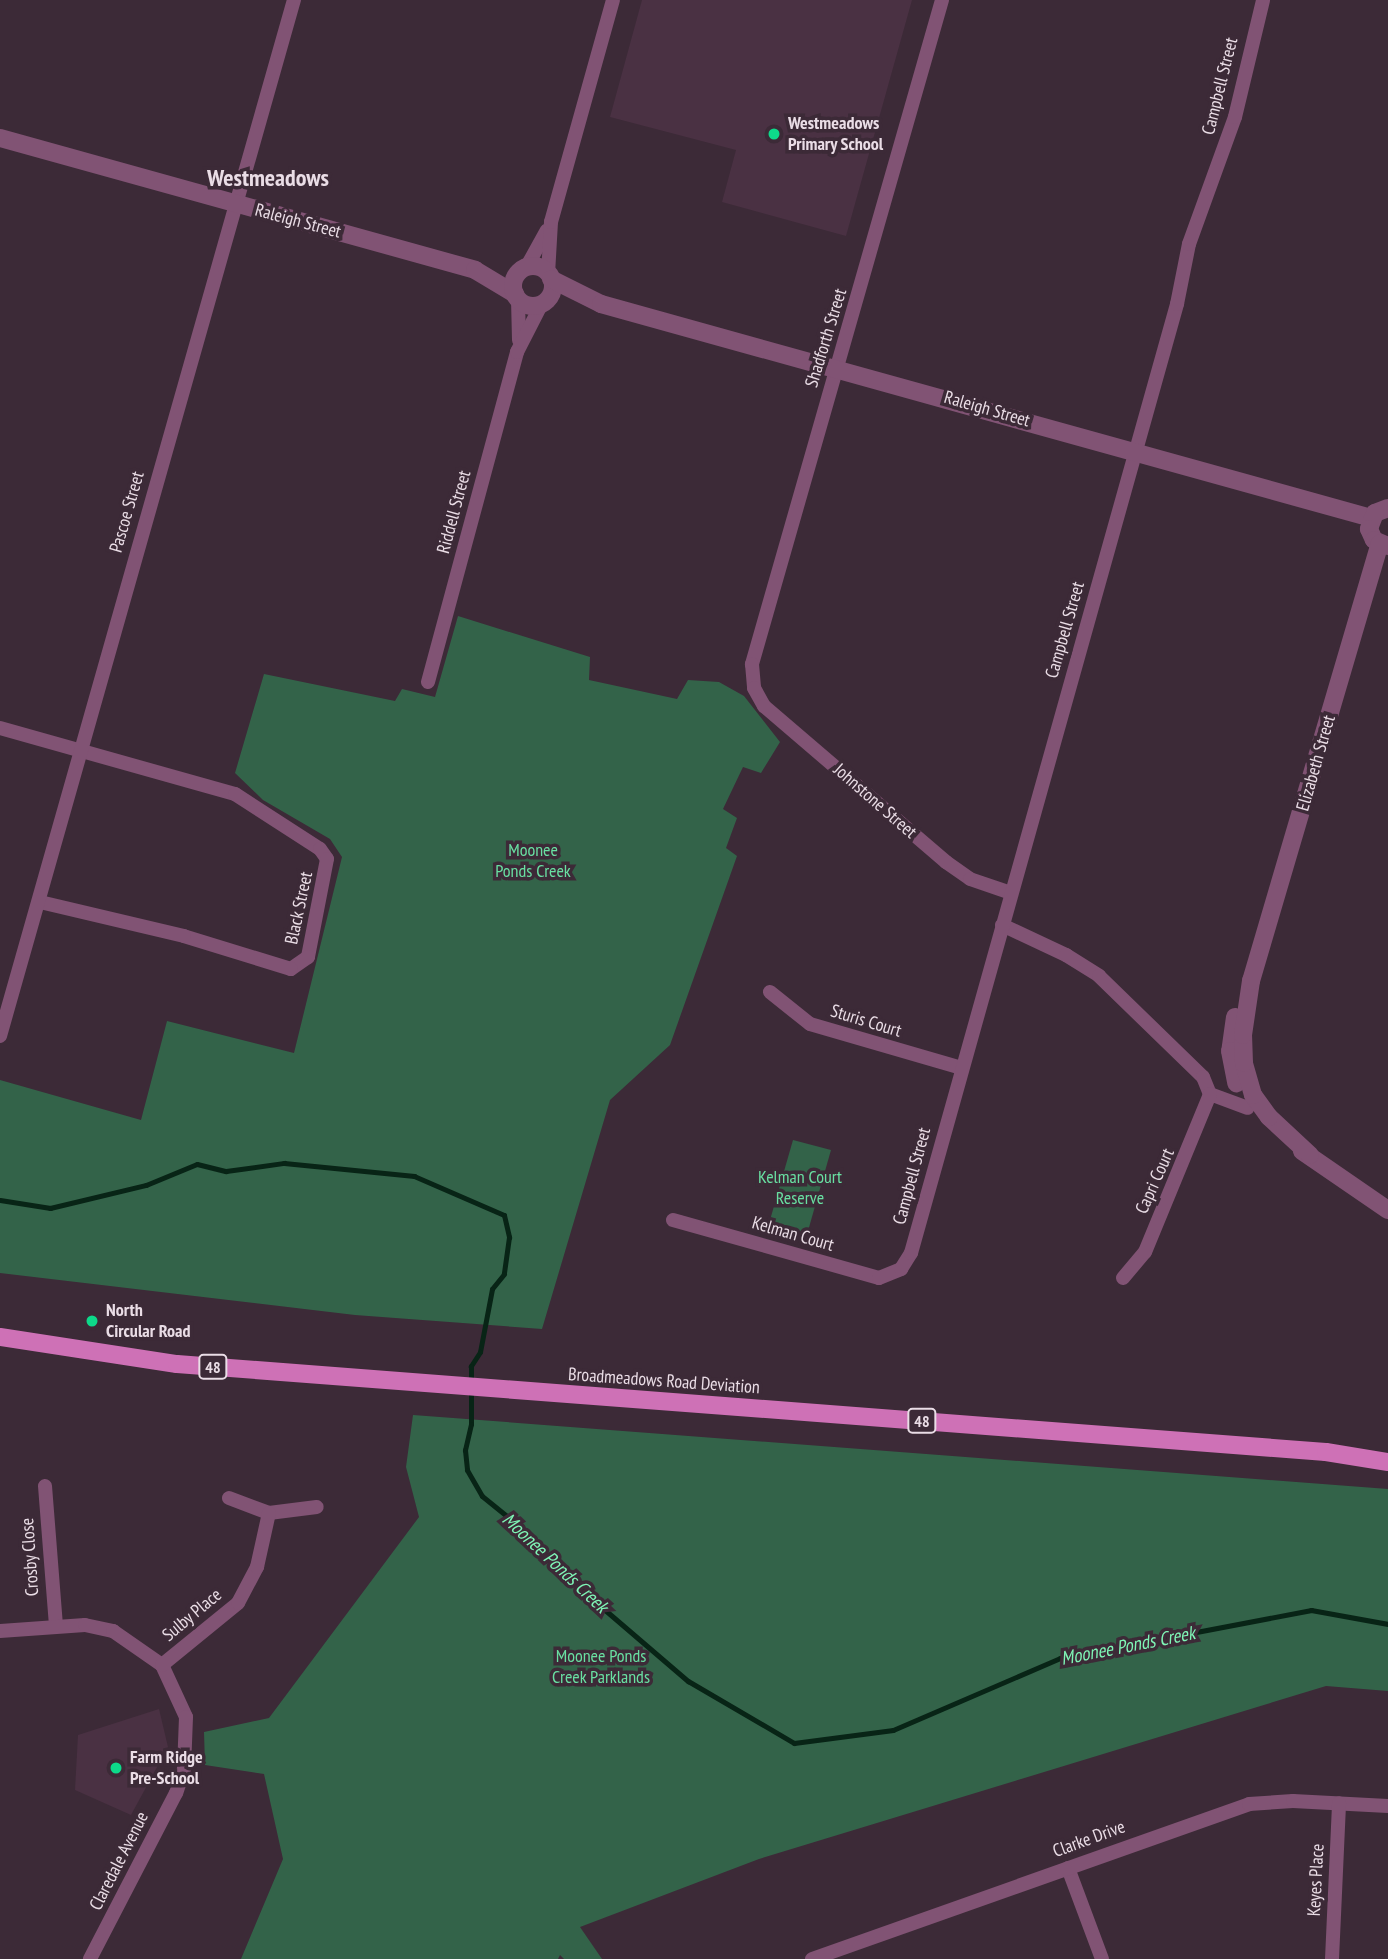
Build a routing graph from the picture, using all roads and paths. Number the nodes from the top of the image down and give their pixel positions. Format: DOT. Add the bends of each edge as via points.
graph roads {
  1 [pos="295,0"];
  2 [pos="613,0"];
  3 [pos="942,0"];
  4 [pos="1263,0"];
  5 [pos="0,138"];
  6 [pos="234,203"];
  7 [pos="551,222"];
  8 [pos="475,270"];
  9 [pos="523,270"];
  10 [pos="550,276"];
  11 [pos="516,297"];
  12 [pos="542,304"];
  13 [pos="601,304"];
  14 [pos="517,352"];
  15 [pos="837,367"];
  16 [pos="1136,450"];
  17 [pos="1388,508"];
  18 [pos="1371,518"];
  19 [pos="1384,545"];
  20 [pos="428,682"];
  21 [pos="754,688"];
  22 [pos="0,727"];
  23 [pos="80,750"];
  24 [pos="1011,892"];
  25 [pos="40,902"];
  26 [pos="1002,925"];
  27 [pos="770,992"];
  28 [pos="0,1036"];
  29 [pos="961,1068"];
  30 [pos="1243,1086"];
  31 [pos="1210,1094"];
  32 [pos="1248,1108"];
  33 [pos="1310,1155"];
  34 [pos="1388,1210"];
  35 [pos="673,1220"];
  36 [pos="901,1269"];
  37 [pos="1123,1278"];
  38 [pos="0,1337"];
  39 [pos="1388,1450"];
  40 [pos="1326,1452"];
  41 [pos="1388,1462"];
  42 [pos="45,1486"];
  43 [pos="229,1499"];
  44 [pos="317,1507"];
  45 [pos="269,1513"];
  46 [pos="56,1625"];
  47 [pos="0,1631"];
  48 [pos="162,1665"];
  49 [pos="1339,1803"];
  50 [pos="1388,1806"];
  51 [pos="1068,1868"];
  52 [pos="90,1959"];
  53 [pos="812,1959"];
  54 [pos="1102,1959"];
  55 [pos="1332,1959"];
  1 -- 6 [label="street, Pascoe Street"];
  2 -- 7 [label="street"];
  3 -- 15 [label="street, Shadforth Street"];
  4 -- 16 [label="street, Campbell Street" via="1235,117 1189,244"];
  5 -- 6 [label="street, Raleigh Street"];
  6 -- 8 [label="street, Raleigh Street"];
  6 -- 23 [label="street, Pascoe Street"];
  7 -- 9 [label="street"];
  7 -- 10 [label="street"];
  8 -- 9 [label="street, Raleigh Street"];
  8 -- 11 [label="street, Raleigh Street"];
  9 -- 10 [label="street" via="538,267"];
  9 -- 11 [label="street" via="514,282"];
  10 -- 12 [label="street" via="551,295"];
  10 -- 13 [label="street, Raleigh Street"];
  11 -- 12 [label="street" via="529,306"];
  11 -- 14 [label="street, Riddell Street"];
  12 -- 13 [label="street, Raleigh Street"];
  12 -- 14 [label="street, Riddell Street"];
  13 -- 15 [label="street, Raleigh Street"];
  14 -- 20 [label="street, Riddell Street"];
  15 -- 16 [label="street, Raleigh Street"];
  15 -- 21 [label="street, Shadforth Street" via="752,664"];
  16 -- 18 [label="street, Raleigh Street"];
  16 -- 24 [label="street, Campbell Street"];
  17 -- 18 [label="street"];
  18 -- 19 [label="street" via="1369,529"];
  19 -- 30 [label="street, Elizabeth Street" via="1231,1034"];
  21 -- 24 [label="street, Johnstone Street" via="764,706 946,862 970,879"];
  22 -- 23 [label="street, Black Street"];
  23 -- 25 [label="street, Pascoe Street"];
  23 -- 25 [label="street, Black Street" via="235,794 320,849 328,866 308,957 298,967 284,968 172,933"];
  24 -- 26 [label="street, Campbell Street"];
  25 -- 28 [label="street, Pascoe Street"];
  26 -- 29 [label="street, Campbell Street"];
  26 -- 31 [label="street" via="1099,976 1203,1077"];
  27 -- 29 [label="street, Sturis Court" via="810,1024"];
  29 -- 36 [label="street, Campbell Street" via="911,1253"];
  30 -- 31 [label="street"];
  30 -- 32 [label="street"];
  30 -- 33 [label="street"];
  31 -- 32 [label="street"];
  31 -- 37 [label="street, Capri Court" via="1145,1252"];
  32 -- 33 [label="street" via="1267,1130"];
  33 -- 34 [label="street"];
  35 -- 36 [label="street, Kelman Court" via="870,1276 886,1277"];
  38 -- 40 [label="main road, Broadmeadows Road Deviation / 48" via="177,1364"];
  39 -- 40 [label="main road, Broadmeadows Road Deviation / 48"];
  40 -- 41 [label="main road, Broadmeadows Road Deviation / 48"];
  42 -- 46 [label="street, Crosby Close"];
  43 -- 45 [label="street"];
  44 -- 45 [label="street"];
  45 -- 48 [label="street, Sulby Place" via="257,1567 238,1603"];
  46 -- 47 [label="street"];
  46 -- 48 [label="street" via="113,1631"];
  48 -- 52 [label="street, Claredale Avenue" via="186,1717 184,1769"];
  49 -- 50 [label="street, Clarke Drive"];
  49 -- 51 [label="street, Clarke Drive" via="1249,1804"];
  49 -- 55 [label="street, Keyes Place"];
  51 -- 53 [label="street, Clarke Drive"];
  51 -- 54 [label="street"];
}
